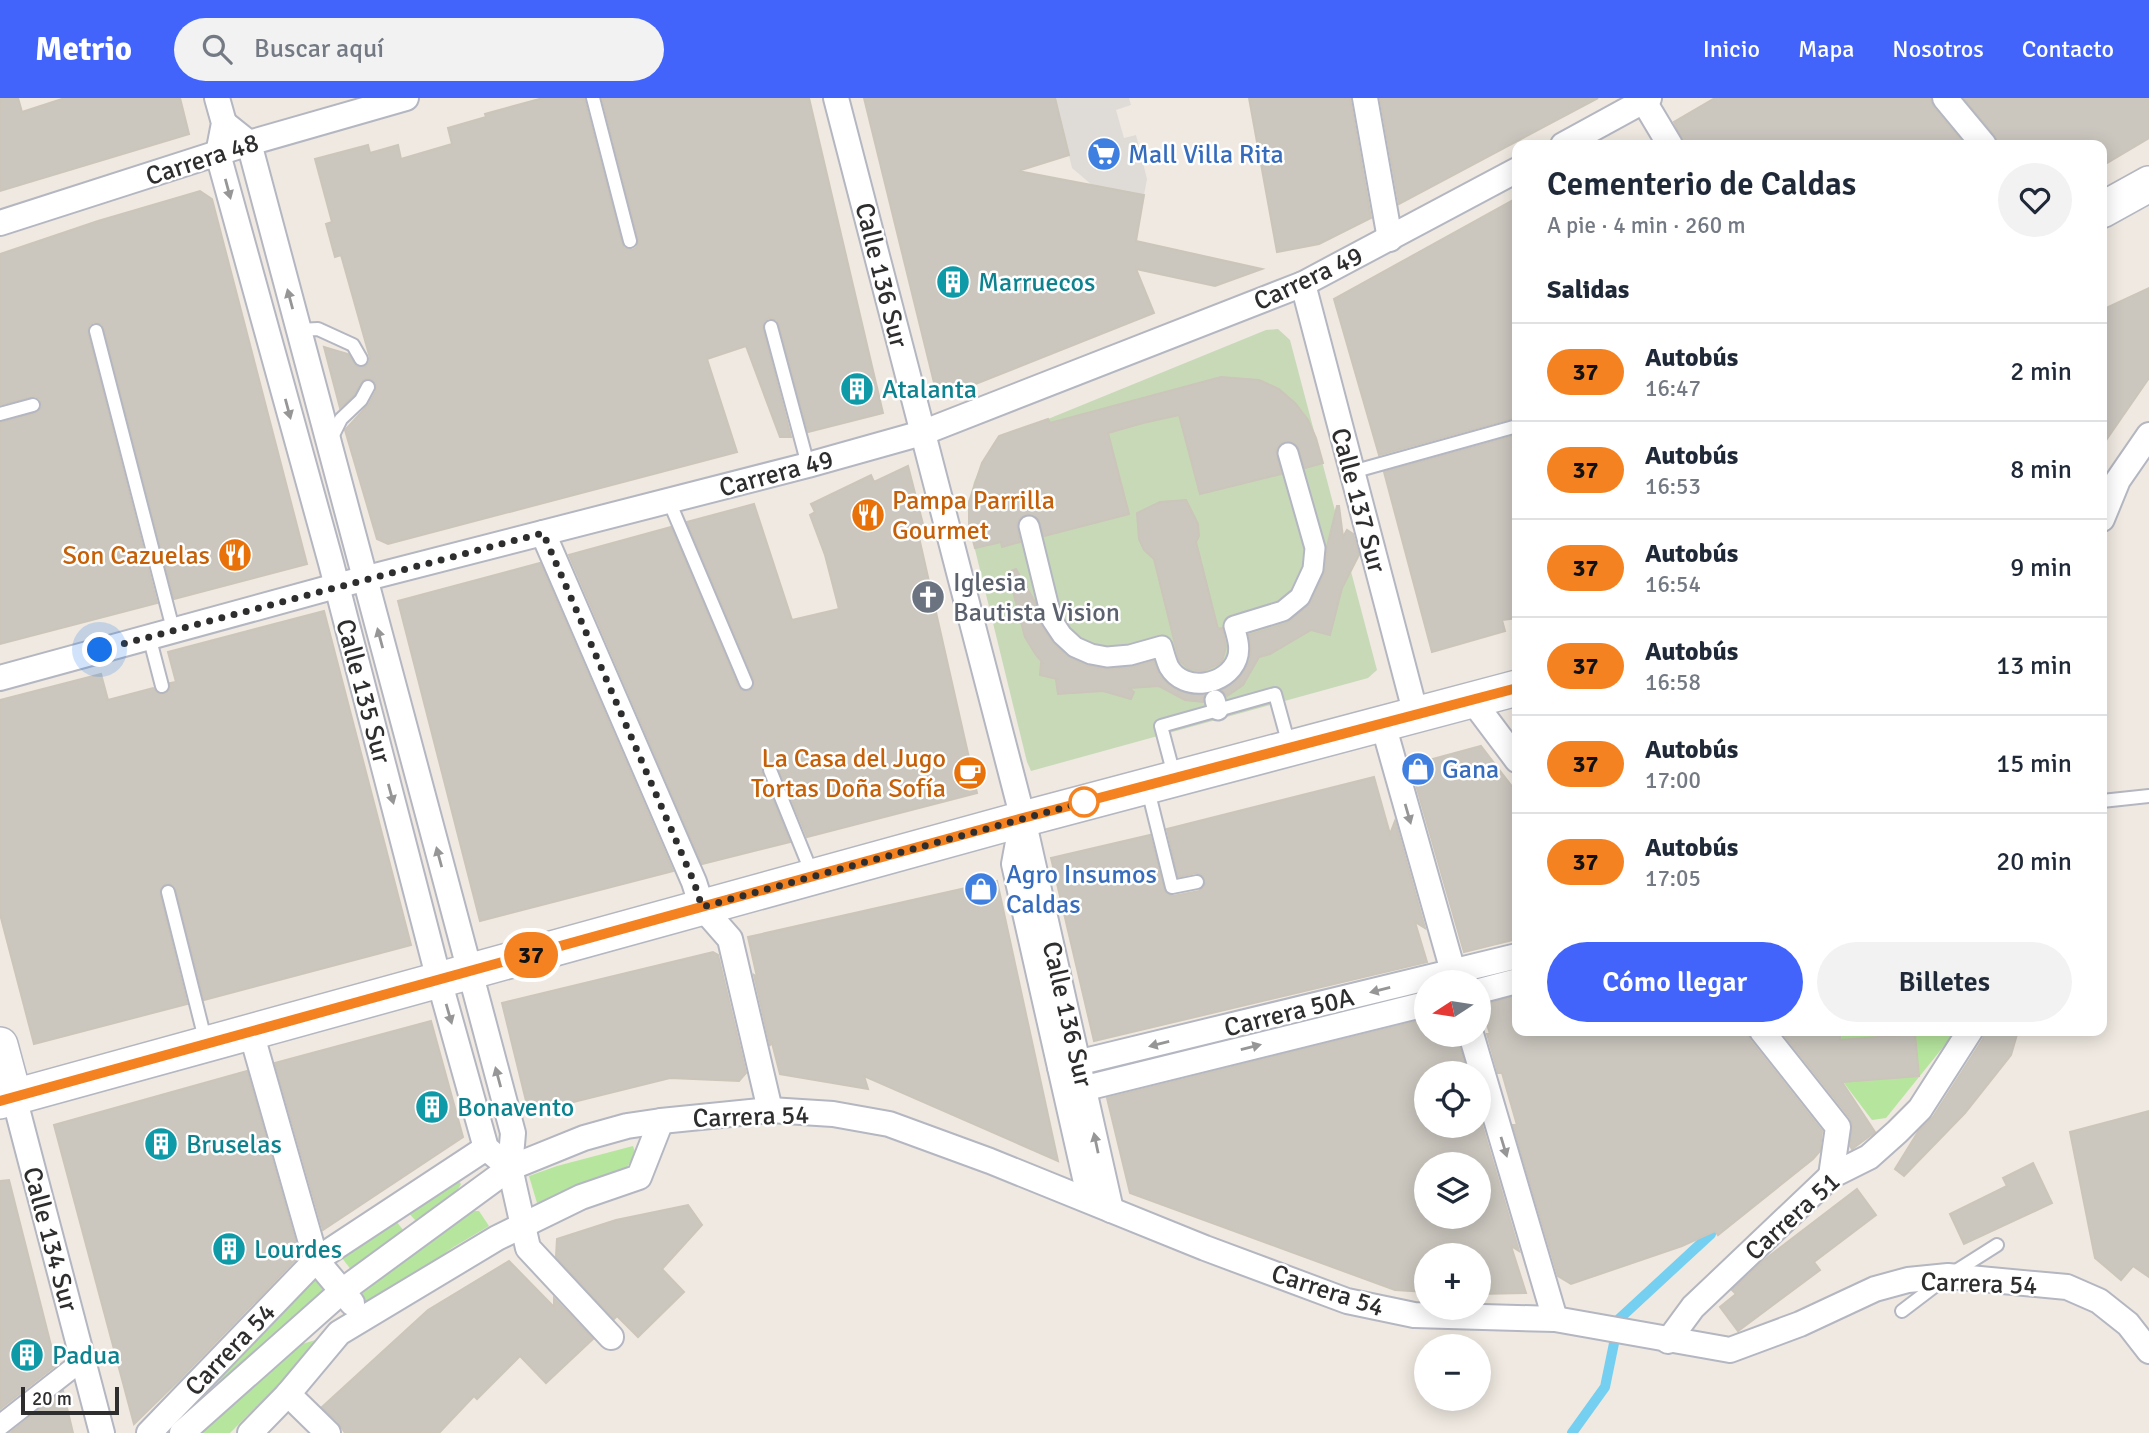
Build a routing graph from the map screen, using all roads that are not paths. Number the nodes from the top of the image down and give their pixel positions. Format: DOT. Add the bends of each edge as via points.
graph roads {
  1 [pos="217,98"];
  2 [pos="406,98"];
  3 [pos="593,98"];
  4 [pos="836,98"];
  5 [pos="1365,98"];
  6 [pos="1945,98"];
  7 [pos="1645,99"];
  8 [pos="354,105"];
  9 [pos="224,123"];
  10 [pos="1572,140"];
  11 [pos="1667,140"];
  12 [pos="1980,140"];
  13 [pos="248,143"];
  14 [pos="218,153"];
  15 [pos="1512,173"];
  16 [pos="2149,184"];
  17 [pos="2107,207"];
  18 [pos="0,223"];
  19 [pos="1390,239"];
  20 [pos="630,241"];
  21 [pos="1303,284"];
  22 [pos="771,327"];
  23 [pos="298,330"];
  24 [pos="96,331"];
  25 [pos="361,359"];
  26 [pos="368,387"];
  27 [pos="33,405"];
  28 [pos="0,414"];
  29 [pos="1512,427"];
  30 [pos="922,433"];
  31 [pos="2149,435"];
  32 [pos="330,441"];
  33 [pos="1288,453"];
  34 [pos="808,465"];
  35 [pos="1352,472"];
  36 [pos="669,501"];
  37 [pos="2107,507"];
  38 [pos="1029,526"];
  39 [pos="543,533"];
  40 [pos="364,579"];
  41 [pos="336,586"];
  42 [pos="173,629"];
  43 [pos="149,636"];
  44 [pos="0,678"];
  45 [pos="746,683"];
  46 [pos="162,686"];
  47 [pos="1512,689"];
  48 [pos="1214,696"];
  49 [pos="1472,700"];
  50 [pos="1416,715"];
  51 [pos="1382,724"];
  52 [pos="1290,749"];
  53 [pos="1512,754"];
  54 [pos="771,770"];
  55 [pos="1161,783"];
  56 [pos="2149,796"];
  57 [pos="2107,800"];
  58 [pos="1023,818"];
  59 [pos="813,876"];
  60 [pos="1196,882"];
  61 [pos="168,892"];
  62 [pos="702,907"];
  63 [pos="1512,958"];
  64 [pos="1452,970"];
  65 [pos="1475,970"];
  66 [pos="454,976"];
  67 [pos="1512,982"];
  68 [pos="1414,986"];
  69 [pos="1491,988"];
  70 [pos="1414,1007"];
  71 [pos="251,1032"];
  72 [pos="1766,1036"];
  73 [pos="1967,1036"];
  74 [pos="206,1044"];
  75 [pos="0,1045"];
  76 [pos="1475,1047"];
  77 [pos="1069,1065"];
  78 [pos="1075,1090"];
  79 [pos="7,1099"];
  80 [pos="770,1110"];
  81 [pos="661,1121"];
  82 [pos="486,1148"];
  83 [pos="510,1168"];
  84 [pos="1831,1176"];
  85 [pos="1100,1205"];
  86 [pos="523,1225"];
  87 [pos="1997,1245"];
  88 [pos="316,1260"];
  89 [pos="1948,1276"];
  90 [pos="342,1291"];
  91 [pos="1902,1311"];
  92 [pos="365,1318"];
  93 [pos="1555,1319"];
  94 [pos="611,1337"];
  95 [pos="1668,1341"];
  96 [pos="2149,1351"];
  97 [pos="83,1360"];
  98 [pos="288,1394"];
  99 [pos="0,1425"];
  100 [pos="102,1433"];
  101 [pos="149,1433"];
  102 [pos="182,1433"];
  103 [pos="250,1433"];
  104 [pos="328,1433"];
  1 -- 9 [label="street, Calle 135 Sur"];
  2 -- 8 [label="street, Carrera 48"];
  3 -- 20 [label="lane"];
  4 -- 30 [label="street, Calle 136 Sur"];
  5 -- 19 [label="street"];
  6 -- 12 [label="street"];
  7 -- 10 [label="street"];
  7 -- 11 [label="street"];
  8 -- 13 [label="street, Carrera 48"];
  9 -- 13 [label="street"];
  9 -- 14 [label="street, Calle 135 Sur"];
  13 -- 14 [label="street, Carrera 48"];
  23 -- 13 [label="street, Calle 135 Sur, one-way"];
  14 -- 18 [label="street, Carrera 48"];
  14 -- 41 [label="street, Calle 135 Sur, one-way"];
  15 -- 19 [label="street, Carrera 49"];
  16 -- 17 [label="main road"];
  19 -- 21 [label="street, Carrera 49"];
  21 -- 30 [label="street, Carrera 49"];
  21 -- 35 [label="street, Calle 137 Sur"];
  22 -- 34 [label="lane"];
  23 -- 25 [label="lane" via="318,329 353,345"];
  23 -- 32 [label="street, Calle 135 Sur"];
  24 -- 42 [label="lane"];
  26 -- 32 [label="lane" via="341,419"];
  27 -- 28 [label="lane"];
  29 -- 35 [label="lane"];
  30 -- 34 [label="street, Carrera 49"];
  30 -- 58 [label="street, Calle 136 Sur"];
  31 -- 37 [label="street" via="2118,480"];
  32 -- 40 [label="street, Calle 135 Sur"];
  33 -- 48 [label="street" via="1315,548 1313,569 1300,597 1283,611 1234,626 1237,658"];
  34 -- 36 [label="street, Carrera 49"];
  35 -- 50 [label="street, Calle 137 Sur"];
  36 -- 39 [label="street, Carrera 49"];
  36 -- 45 [label="lane"];
  38 -- 48 [label="street" via="1052,620 1069,641 1107,657 1162,646 1169,668 1178,677 1200,684"];
  39 -- 40 [label="street, Carrera 49"];
  39 -- 62 [label="street"];
  40 -- 41 [label="street, Carrera 49"];
  66 -- 40 [label="street, Calle 135 Sur, one-way"];
  41 -- 42 [label="street, Carrera 49"];
  41 -- 66 [label="street, Calle 135 Sur, one-way"];
  42 -- 43 [label="street, Carrera 49"];
  43 -- 44 [label="street, Carrera 49"];
  43 -- 46 [label="lane"];
  47 -- 49 [label="main road"];
  48 -- 52 [label="lane" via="1275,694"];
  48 -- 55 [label="lane" via="1161,726"];
  49 -- 50 [label="main road"];
  49 -- 53 [label="street"];
  50 -- 51 [label="main road"];
  51 -- 52 [label="main road"];
  51 -- 64 [label="street, one-way"];
  52 -- 55 [label="main road"];
  54 -- 59 [label="lane"];
  55 -- 58 [label="main road"];
  55 -- 60 [label="lane" via="1172,887"];
  56 -- 57 [label="lane"];
  58 -- 59 [label="main road"];
  58 -- 77 [label="street, Calle 136 Sur"];
  59 -- 62 [label="main road"];
  61 -- 74 [label="lane"];
  62 -- 66 [label="main road"];
  62 -- 80 [label="street" via="730,939"];
  63 -- 65 [label="street, Carrera 50A"];
  66 -- 71 [label="main road"];
  66 -- 82 [label="street, Calle 135 Sur, one-way"];
  83 -- 66 [label="street, Calle 135 Sur, one-way" via="513,1133"];
  67 -- 69 [label="street"];
  68 -- 77 [label="street, Carrera 50A, one-way"];
  78 -- 70 [label="street, Carrera 50A, one-way"];
  71 -- 74 [label="main road"];
  71 -- 88 [label="street"];
  72 -- 84 [label="street" via="1838,1126"];
  73 -- 84 [label="street, Carrera 51" via="1920,1109 1868,1157"];
  74 -- 79 [label="main road"];
  75 -- 79 [label="main road, Calle 134 Sur"];
  76 -- 93 [label="street, one-way"];
  77 -- 78 [label="street, Calle 136 Sur"];
  78 -- 85 [label="street, Calle 136 Sur"];
  79 -- 97 [label="street, Calle 134 Sur"];
  80 -- 81 [label="street, Carrera 54"];
  80 -- 85 [label="street, Carrera 54" via="889,1124"];
  81 -- 83 [label="street, Carrera 54" via="584,1138"];
  81 -- 86 [label="street, Carrera 54" via="639,1177 581,1197"];
  82 -- 83 [label="street"];
  82 -- 88 [label="street, Carrera 54"];
  83 -- 86 [label="street, Calle 135 Sur"];
  83 -- 90 [label="street, Carrera 54"];
  84 -- 95 [label="street, Carrera 51" via="1693,1307"];
  85 -- 93 [label="street, Carrera 54" via="1347,1301 1414,1315"];
  86 -- 92 [label="street, Carrera 54"];
  86 -- 94 [label="street, Calle 135 Sur" via="528,1248"];
  87 -- 89 [label="lane"];
  88 -- 90 [label="street"];
  88 -- 101 [label="street, Carrera 54"];
  89 -- 91 [label="lane"];
  89 -- 95 [label="street, Carrera 54" via="1875,1289 1730,1350"];
  89 -- 96 [label="street, Carrera 54" via="2067,1287 2099,1301 2129,1324"];
  90 -- 92 [label="street"];
  90 -- 102 [label="street, Carrera 54"];
  92 -- 98 [label="street, Carrera 54" via="339,1334"];
  93 -- 95 [label="street, Carrera 54"];
  97 -- 99 [label="street"];
  97 -- 100 [label="street, Calle 134 Sur"];
  98 -- 103 [label="street, Carrera 54"];
  98 -- 104 [label="street"];
}
